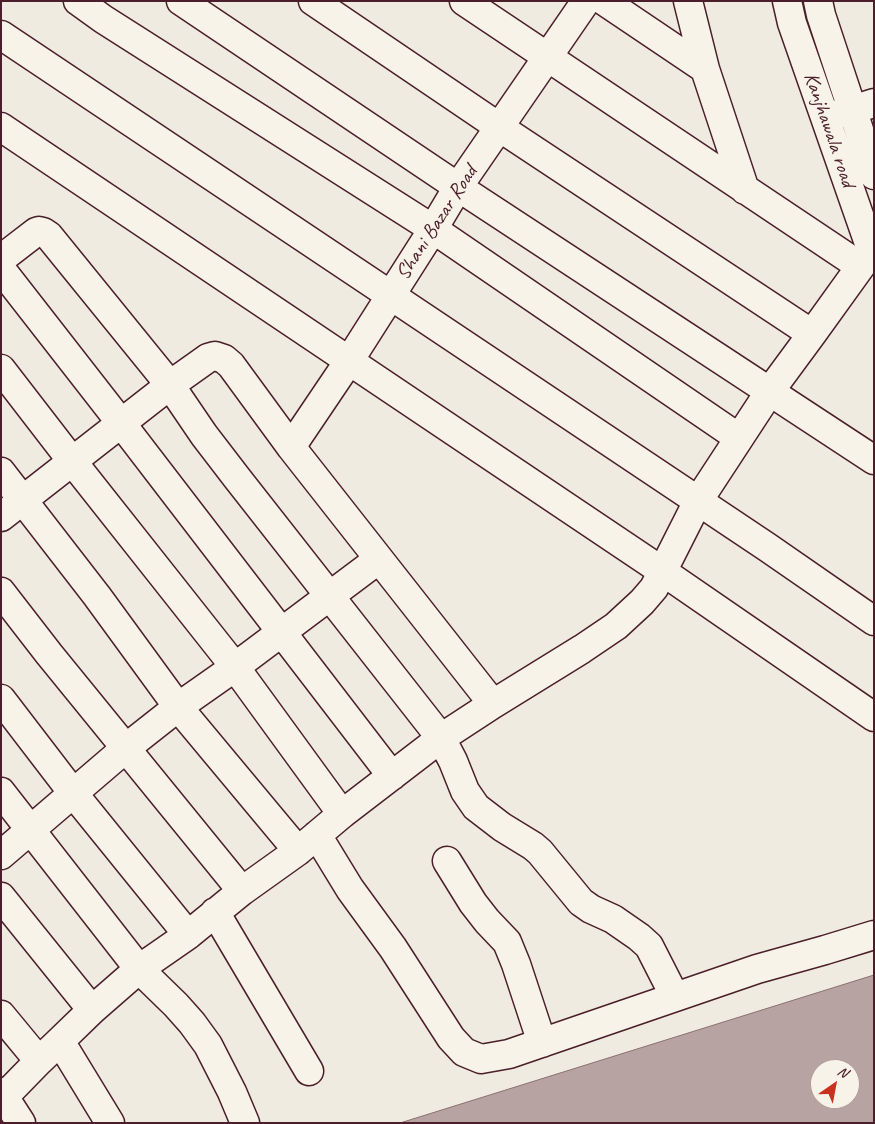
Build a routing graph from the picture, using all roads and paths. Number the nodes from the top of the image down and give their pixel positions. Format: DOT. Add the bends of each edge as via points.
graph roads {
  1 [pos="78,1"];
  2 [pos="181,1"];
  3 [pos="313,1"];
  4 [pos="464,1"];
  5 [pos="586,1"];
  6 [pos="604,1"];
  7 [pos="688,1"];
  8 [pos="787,1"];
  9 [pos="818,1"];
  10 [pos="1,35"];
  11 [pos="548,57"];
  12 [pos="705,69"];
  13 [pos="863,107"];
  14 [pos="825,118"];
  15 [pos="1,126"];
  16 [pos="500,127"];
  17 [pos="874,175"];
  18 [pos="458,187"];
  19 [pos="745,190"];
  20 [pos="433,229"];
  21 [pos="868,258"];
  22 [pos="1,259"];
  23 [pos="1,270"];
  24 [pos="390,296"];
  25 [pos="812,334"];
  26 [pos="349,361"];
  27 [pos="1,369"];
  28 [pos="170,385"];
  29 [pos="770,391"];
  30 [pos="121,423"];
  31 [pos="739,438"];
  32 [pos="291,447"];
  33 [pos="874,460"];
  34 [pos="72,461"];
  35 [pos="1,472"];
  36 [pos="698,501"];
  37 [pos="12,508"];
  38 [pos="379,558"];
  39 [pos="662,571"];
  40 [pos="1,592"];
  41 [pos="329,596"];
  42 [pos="874,621"];
  43 [pos="282,632"];
  44 [pos="235,667"];
  45 [pos="1,699"];
  46 [pos="494,704"];
  47 [pos="178,707"];
  48 [pos="874,717"];
  49 [pos="441,738"];
  50 [pos="126,748"];
  51 [pos="392,776"];
  52 [pos="1,792"];
  53 [pos="73,793"];
  54 [pos="342,814"];
  55 [pos="31,829"];
  56 [pos="308,843"];
  57 [pos="1,855"];
  58 [pos="447,862"];
  59 [pos="242,891"];
  60 [pos="1,897"];
  61 [pos="216,912"];
  62 [pos="188,935"];
  63 [pos="874,935"];
  64 [pos="139,969"];
  65 [pos="675,997"];
  66 [pos="92,1010"];
  67 [pos="1,1015"];
  68 [pos="60,1041"];
  69 [pos="542,1043"];
  70 [pos="38,1061"];
  71 [pos="309,1071"];
  72 [pos="2,1096"];
  73 [pos="21,1123"];
  74 [pos="110,1123"];
  75 [pos="245,1123"];
  1 -- 20 [label="street"];
  2 -- 18 [label="street"];
  3 -- 16 [label="street"];
  4 -- 11 [label="street"];
  5 -- 11 [label="street, Shani Bazar Road"];
  6 -- 12 [label="street"];
  7 -- 12 [label="street"];
  8 -- 14 [label="street, Kanjhawala road"];
  9 -- 13 [label="street, Kanjhawala road" via="821,15"];
  10 -- 24 [label="street"];
  11 -- 16 [label="street, Shani Bazar Road"];
  11 -- 19 [label="street"];
  12 -- 19 [label="street"];
  13 -- 14 [label="street"];
  13 -- 17 [label="street, Kanjhawala road"];
  14 -- 21 [label="street, Kanjhawala road"];
  15 -- 26 [label="street"];
  16 -- 18 [label="street, Shani Bazar Road"];
  16 -- 25 [label="street"];
  18 -- 20 [label="street, Shani Bazar Road"];
  18 -- 29 [label="street"];
  19 -- 21 [label="street"];
  20 -- 24 [label="street, Shani Bazar Road"];
  20 -- 31 [label="street"];
  21 -- 25 [label="street"];
  22 -- 28 [label="street" via="36,232 49,236"];
  23 -- 30 [label="street"];
  24 -- 26 [label="street, Shani Bazar Road"];
  24 -- 36 [label="street"];
  25 -- 29 [label="street"];
  26 -- 32 [label="street, Shani Bazar Road"];
  26 -- 39 [label="street"];
  27 -- 34 [label="street"];
  28 -- 30 [label="street"];
  28 -- 32 [label="street" via="208,358 224,359"];
  28 -- 41 [label="street" via="204,435"];
  29 -- 31 [label="street"];
  29 -- 33 [label="street"];
  30 -- 34 [label="street"];
  30 -- 43 [label="street"];
  31 -- 36 [label="street"];
  32 -- 38 [label="street"];
  34 -- 37 [label="street"];
  34 -- 44 [label="street"];
  35 -- 37 [label="street"];
  36 -- 39 [label="street"];
  36 -- 42 [label="street"];
  37 -- 47 [label="street" via="97,596"];
  38 -- 41 [label="street"];
  38 -- 46 [label="street"];
  39 -- 46 [label="street" via="654,588 616,626"];
  39 -- 48 [label="street"];
  40 -- 50 [label="street"];
  41 -- 43 [label="street"];
  41 -- 49 [label="street"];
  43 -- 44 [label="street"];
  43 -- 51 [label="street"];
  44 -- 47 [label="street"];
  44 -- 54 [label="street"];
  45 -- 53 [label="street"];
  46 -- 49 [label="street"];
  47 -- 50 [label="street"];
  47 -- 56 [label="street"];
  49 -- 51 [label="street"];
  49 -- 65 [label="street" via="465,791 476,806 540,852 581,902 649,946"];
  50 -- 53 [label="street"];
  50 -- 59 [label="street"];
  51 -- 54 [label="street"];
  52 -- 55 [label="street"];
  53 -- 55 [label="street"];
  53 -- 62 [label="street"];
  54 -- 56 [label="street"];
  55 -- 57 [label="street"];
  55 -- 64 [label="street"];
  56 -- 59 [label="street"];
  56 -- 69 [label="street" via="350,889 451,1038 464,1052 481,1058 509,1054"];
  58 -- 69 [label="street" via="473,903 507,942"];
  59 -- 61 [label="street"];
  60 -- 66 [label="street"];
  61 -- 62 [label="street"];
  61 -- 71 [label="street"];
  62 -- 64 [label="street"];
  63 -- 65 [label="street" via="757,968"];
  64 -- 66 [label="street"];
  64 -- 75 [label="street" via="176,1005 208,1045"];
  65 -- 69 [label="street"];
  66 -- 68 [label="street"];
  67 -- 70 [label="street"];
  68 -- 70 [label="street"];
  68 -- 74 [label="street"];
  70 -- 72 [label="street"];
  72 -- 73 [label="street"];
}
